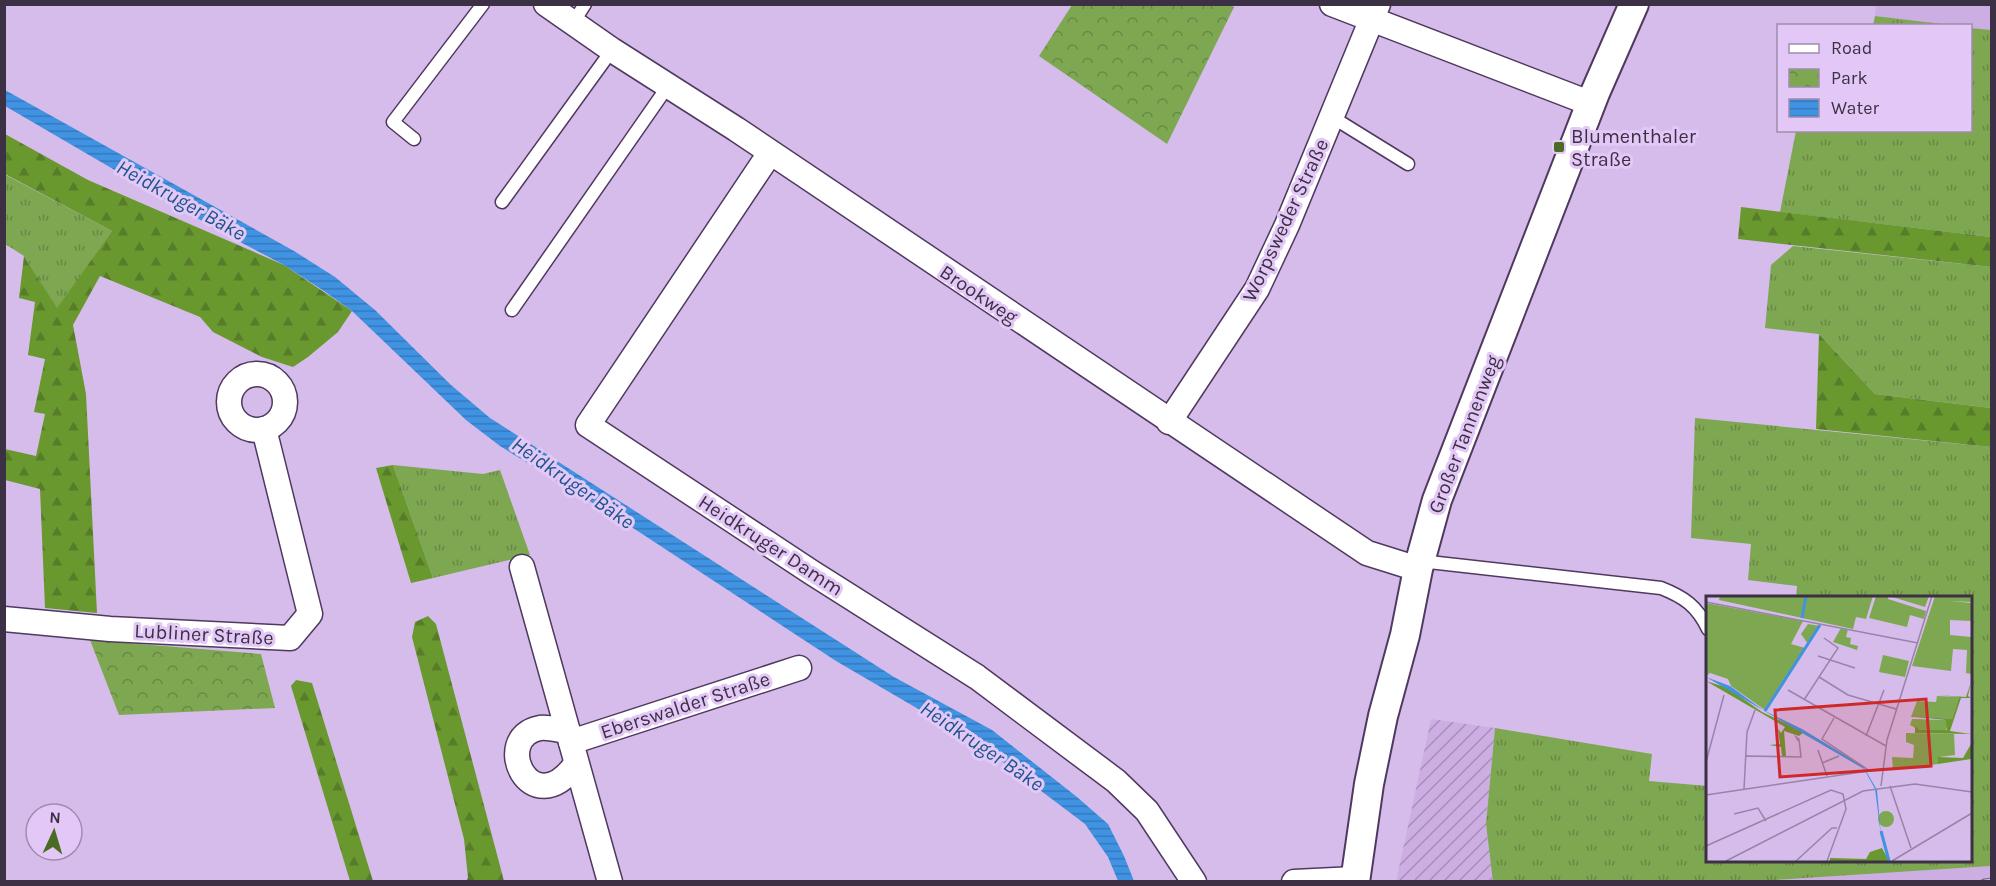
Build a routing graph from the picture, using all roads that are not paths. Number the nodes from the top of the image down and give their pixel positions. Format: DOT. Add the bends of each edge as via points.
graph roads {
  1 [pos="483,4"];
  2 [pos="546,4"];
  3 [pos="1332,4"];
  4 [pos="1634,4"];
  5 [pos="1375,12"];
  6 [pos="579,14"];
  7 [pos="612,50"];
  8 [pos="668,86"];
  9 [pos="1592,104"];
  10 [pos="1332,117"];
  11 [pos="414,139"];
  12 [pos="770,153"];
  13 [pos="1408,164"];
  14 [pos="502,202"];
  15 [pos="512,310"];
  16 [pos="1169,422"];
  17 [pos="264,429"];
  18 [pos="1419,565"];
  19 [pos="522,567"];
  20 [pos="4,619"];
  21 [pos="1706,625"];
  22 [pos="799,668"];
  23 [pos="572,746"];
  24 [pos="1355,880"];
  25 [pos="610,882"];
  26 [pos="1194,882"];
  27 [pos="1294,882"];
  1 -- 11 [label="lane" via="393,122"];
  2 -- 6 [label="street, Brookweg"];
  3 -- 5 [label="street"];
  4 -- 9 [label="street, Großer Tannenweg"];
  5 -- 9 [label="street"];
  5 -- 10 [label="street, Worpsweder Straße"];
  6 -- 7 [label="street, Brookweg"];
  7 -- 8 [label="street, Brookweg"];
  7 -- 14 [label="lane"];
  8 -- 12 [label="street, Brookweg"];
  8 -- 15 [label="lane"];
  9 -- 18 [label="street, Großer Tannenweg" via="1437,500"];
  10 -- 13 [label="lane"];
  10 -- 16 [label="street, Worpsweder Straße" via="1257,289"];
  12 -- 16 [label="street, Brookweg"];
  12 -- 26 [label="street, Heidkruger Damm" via="588,426 977,677 1107,774 1147,811"];
  16 -- 18 [label="street, Brookweg" via="1367,553"];
  17 -- 20 [label="street, Lubliner Straße" via="310,614 290,638"];
  18 -- 21 [label="lane" via="1661,588 1682,597 1701,614"];
  18 -- 24 [label="street, Großer Tannenweg" via="1383,716"];
  19 -- 23 [label="street"];
  22 -- 23 [label="street, Eberswalder Straße"];
  23 -- 25 [label="street"];
  24 -- 27 [label="street"];
}
